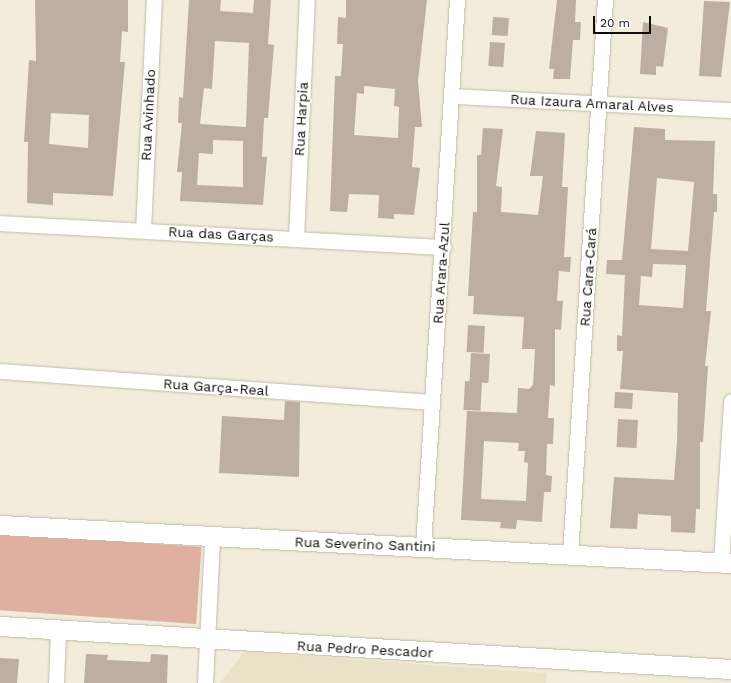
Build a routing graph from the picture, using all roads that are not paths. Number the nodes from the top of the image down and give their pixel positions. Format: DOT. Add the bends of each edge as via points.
graph roads {
  1 [pos="154,0"];
  2 [pos="307,0"];
  3 [pos="456,0"];
  4 [pos="605,0"];
  5 [pos="453,96"];
  6 [pos="599,102"];
  7 [pos="731,110"];
  8 [pos="0,223"];
  9 [pos="143,230"];
  10 [pos="296,238"];
  11 [pos="442,247"];
  12 [pos="0,371"];
  13 [pos="731,401"];
  14 [pos="431,402"];
  15 [pos="0,525"];
  16 [pos="212,538"];
  17 [pos="423,546"];
  18 [pos="570,554"];
  19 [pos="726,563"];
  20 [pos="0,626"];
  21 [pos="58,630"];
  22 [pos="206,640"];
  23 [pos="731,669"];
  24 [pos="56,683"];
  25 [pos="205,683"];
  1 -- 9 [label="street, Rua Avinhado"];
  2 -- 10 [label="street, Rua Harpia"];
  3 -- 5 [label="street, Rua Arara-Azul"];
  4 -- 6 [label="street, Rua Cara-Cará"];
  5 -- 6 [label="street, Rua Izaura Amaral Alves"];
  5 -- 11 [label="street, Rua Arara-Azul"];
  6 -- 7 [label="street, Rua Izaura Amaral Alves"];
  6 -- 18 [label="street, Rua Cara-Cará"];
  8 -- 9 [label="street, Rua das Garças"];
  9 -- 10 [label="street, Rua das Garças"];
  10 -- 11 [label="street, Rua das Garças"];
  11 -- 14 [label="street, Rua Arara-Azul"];
  12 -- 14 [label="street, Rua Garça-Real"];
  13 -- 19 [label="street"];
  14 -- 17 [label="street, Rua Arara-Azul"];
  15 -- 16 [label="street, Rua Severino Santini"];
  16 -- 17 [label="street, Rua Severino Santini"];
  16 -- 22 [label="street"];
  17 -- 18 [label="street, Rua Severino Santini"];
  18 -- 19 [label="street, Rua Severino Santini"];
  20 -- 21 [label="street, Rua Pedro Pescador"];
  21 -- 22 [label="street, Rua Pedro Pescador"];
  21 -- 24 [label="street"];
  22 -- 23 [label="street, Rua Pedro Pescador"];
  22 -- 25 [label="street"];
}
